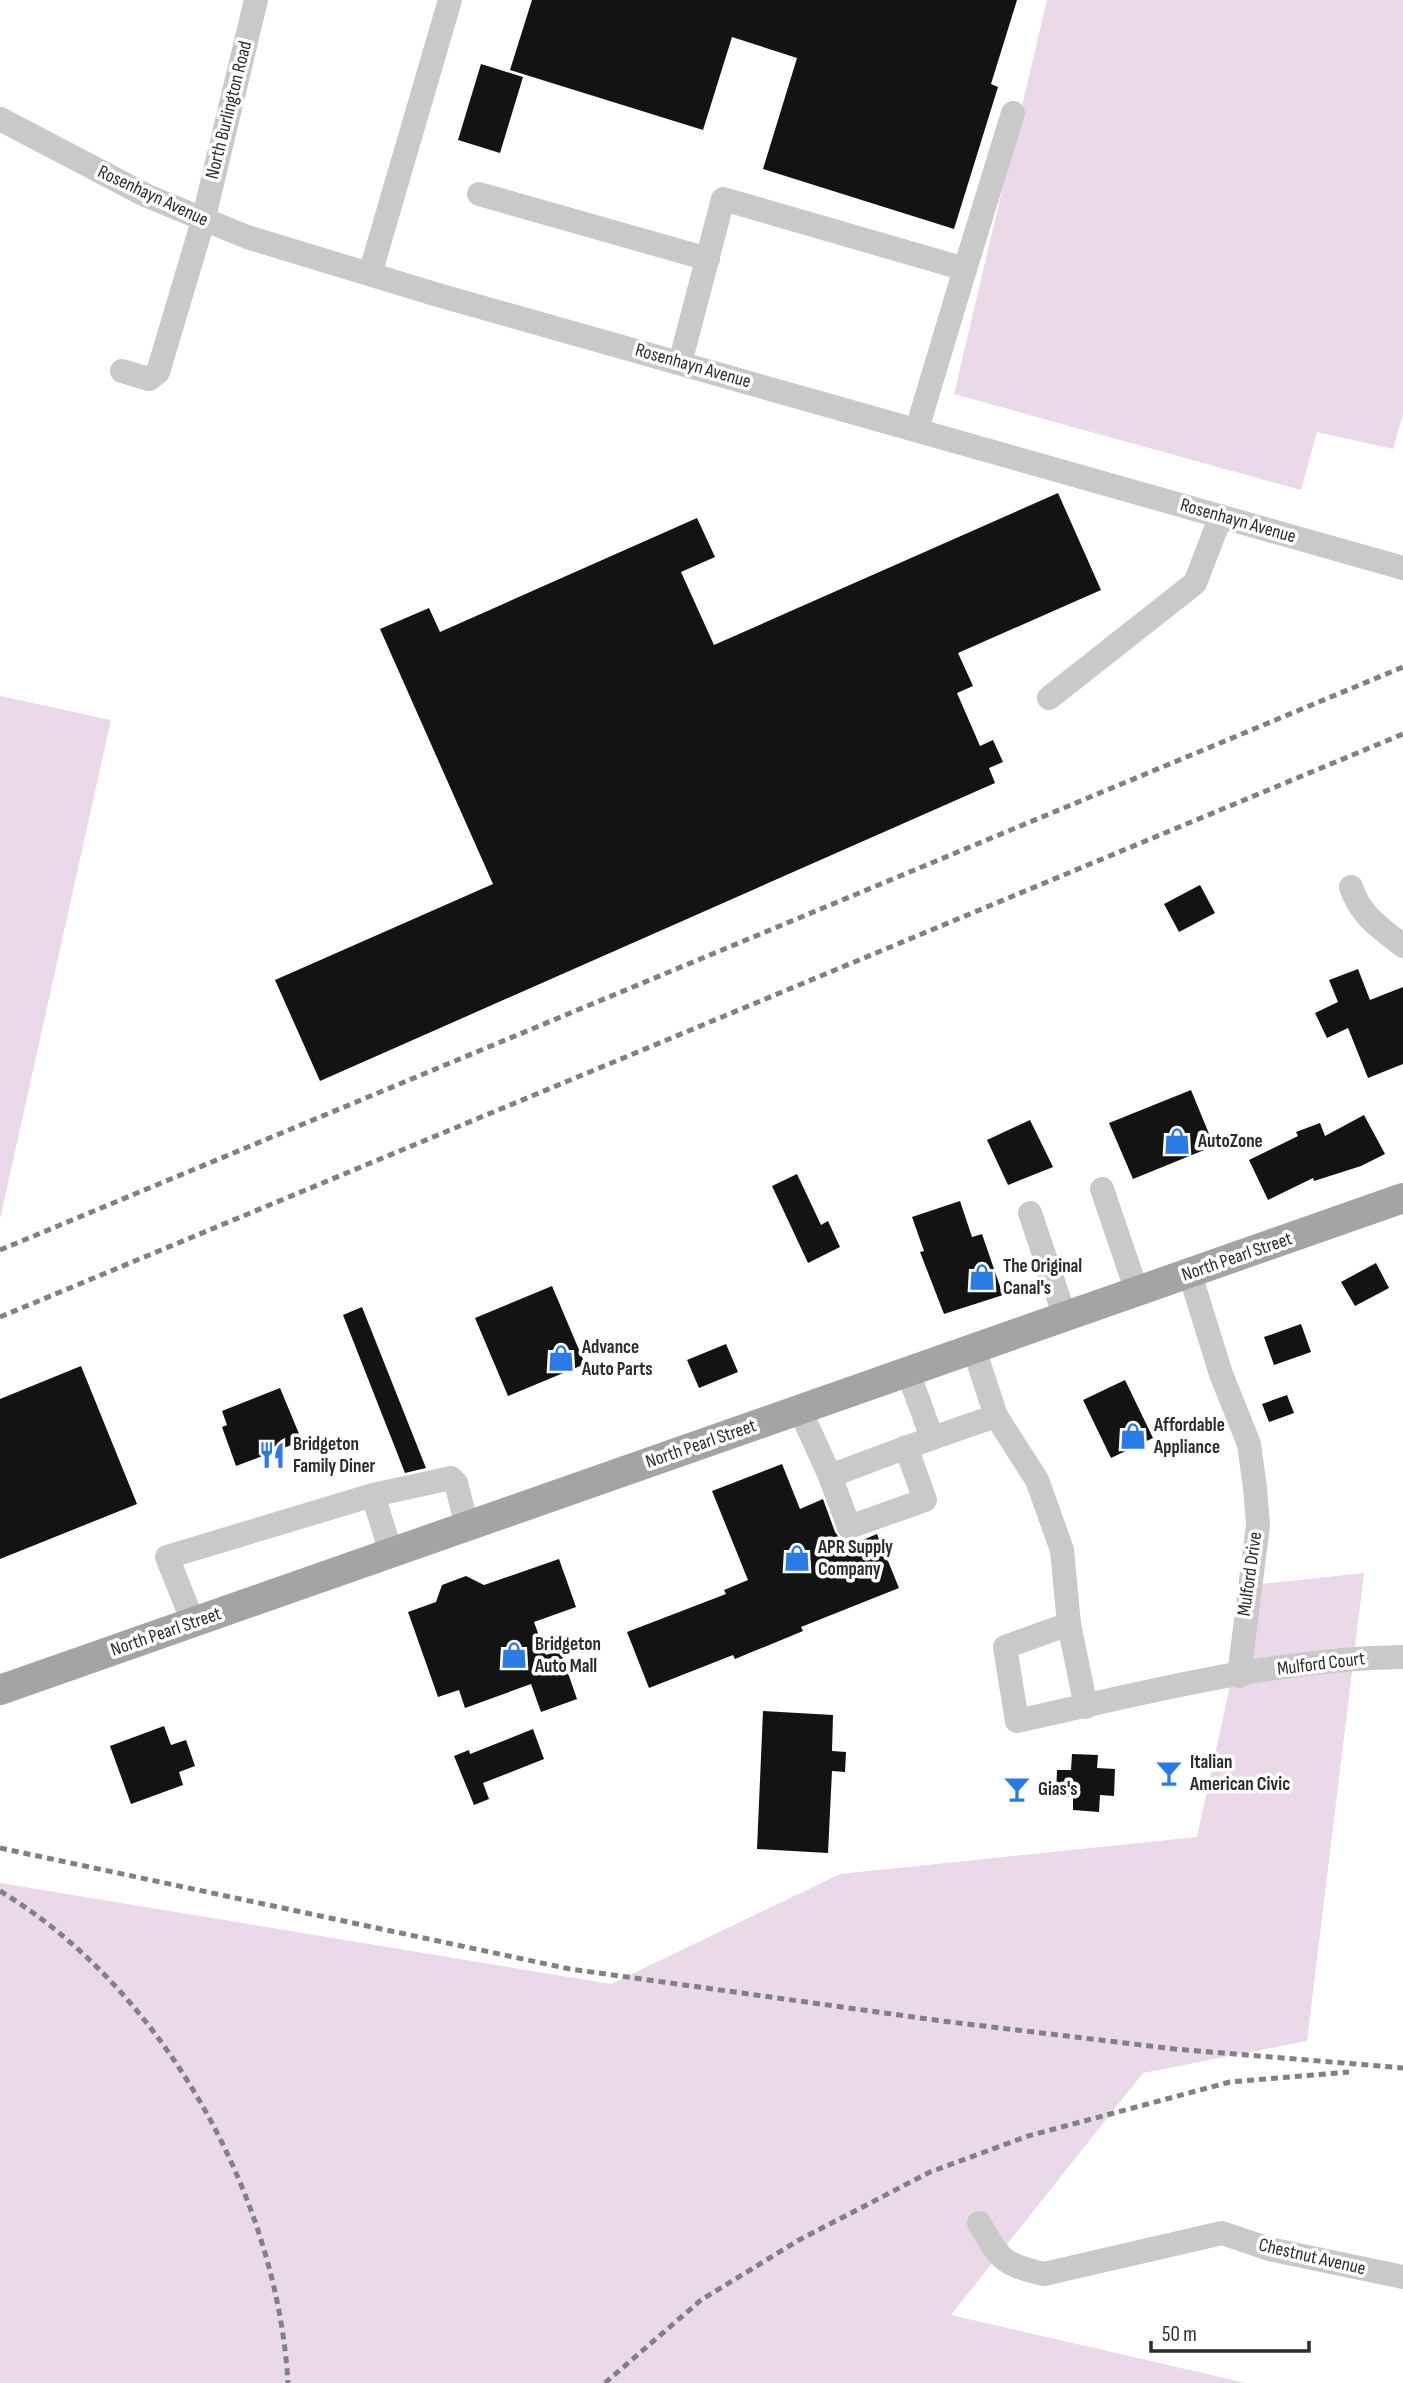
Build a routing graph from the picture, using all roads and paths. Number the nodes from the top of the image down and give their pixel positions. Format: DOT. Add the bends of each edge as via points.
graph roads {
  1 [pos="256,0"];
  2 [pos="450,0"];
  3 [pos="1013,113"];
  4 [pos="0,119"];
  5 [pos="480,194"];
  6 [pos="203,221"];
  7 [pos="708,259"];
  8 [pos="965,269"];
  9 [pos="370,274"];
  10 [pos="680,363"];
  11 [pos="122,370"];
  12 [pos="917,429"];
  13 [pos="1221,516"];
  14 [pos="1403,568"];
  15 [pos="1049,698"];
  16 [pos="1351,887"];
  17 [pos="1403,946"];
  18 [pos="1102,1189"];
  19 [pos="1403,1198"];
  20 [pos="1030,1213"];
  21 [pos="1189,1273"];
  22 [pos="1137,1292"];
  23 [pos="1065,1317"];
  24 [pos="974,1349"];
  25 [pos="908,1372"];
  26 [pos="800,1410"];
  27 [pos="996,1416"];
  28 [pos="932,1438"];
  29 [pos="906,1447"];
  30 [pos="830,1476"];
  31 [pos="373,1495"];
  32 [pos="467,1526"];
  33 [pos="391,1553"];
  34 [pos="192,1622"];
  35 [pos="1069,1624"];
  36 [pos="1403,1657"];
  37 [pos="1239,1676"];
  38 [pos="0,1690"];
  39 [pos="1086,1707"];
  40 [pos="979,2223"];
  41 [pos="1403,2277"];
  1 -- 6 [label="street, North Burlington Road"];
  2 -- 9 [label="street"];
  3 -- 8 [label="street"];
  4 -- 6 [label="street, Rosenhayn Avenue"];
  5 -- 7 [label="street"];
  6 -- 9 [label="street, Rosenhayn Avenue"];
  6 -- 11 [label="street, North Burlington Road" via="158,372 149,379"];
  7 -- 8 [label="street" via="723,199"];
  7 -- 10 [label="street"];
  8 -- 12 [label="street"];
  9 -- 10 [label="street, Rosenhayn Avenue"];
  10 -- 12 [label="street, Rosenhayn Avenue"];
  12 -- 13 [label="street, Rosenhayn Avenue"];
  13 -- 14 [label="street, Rosenhayn Avenue"];
  13 -- 15 [label="street" via="1195,583"];
  16 -- 17 [label="street" via="1368,919"];
  18 -- 22 [label="street"];
  19 -- 21 [label="main road, North Pearl Street"];
  20 -- 23 [label="street"];
  21 -- 22 [label="main road, North Pearl Street"];
  21 -- 37 [label="street, Mulford Drive" via="1248,1444 1255,1488 1258,1525"];
  22 -- 23 [label="main road, North Pearl Street"];
  23 -- 24 [label="main road, North Pearl Street"];
  24 -- 25 [label="main road, North Pearl Street"];
  24 -- 27 [label="street"];
  25 -- 26 [label="main road, North Pearl Street"];
  25 -- 28 [label="street"];
  26 -- 30 [label="street"];
  26 -- 32 [label="main road, North Pearl Street"];
  27 -- 28 [label="street"];
  27 -- 35 [label="street" via="1037,1480 1062,1550"];
  28 -- 29 [label="street"];
  29 -- 30 [label="street"];
  29 -- 30 [label="street" via="925,1500 849,1527"];
  31 -- 32 [label="street" via="451,1478"];
  31 -- 33 [label="street"];
  31 -- 34 [label="street" via="167,1557"];
  32 -- 33 [label="main road, North Pearl Street"];
  33 -- 34 [label="main road, North Pearl Street"];
  34 -- 38 [label="main road, North Pearl Street"];
  35 -- 39 [label="street"];
  35 -- 39 [label="street" via="1005,1647 1017,1721"];
  36 -- 37 [label="street, Mulford Court" via="1349,1658"];
  37 -- 39 [label="street"];
  40 -- 41 [label="street, Chestnut Avenue" via="1000,2259 1044,2274 1222,2233 1269,2249"];
}
